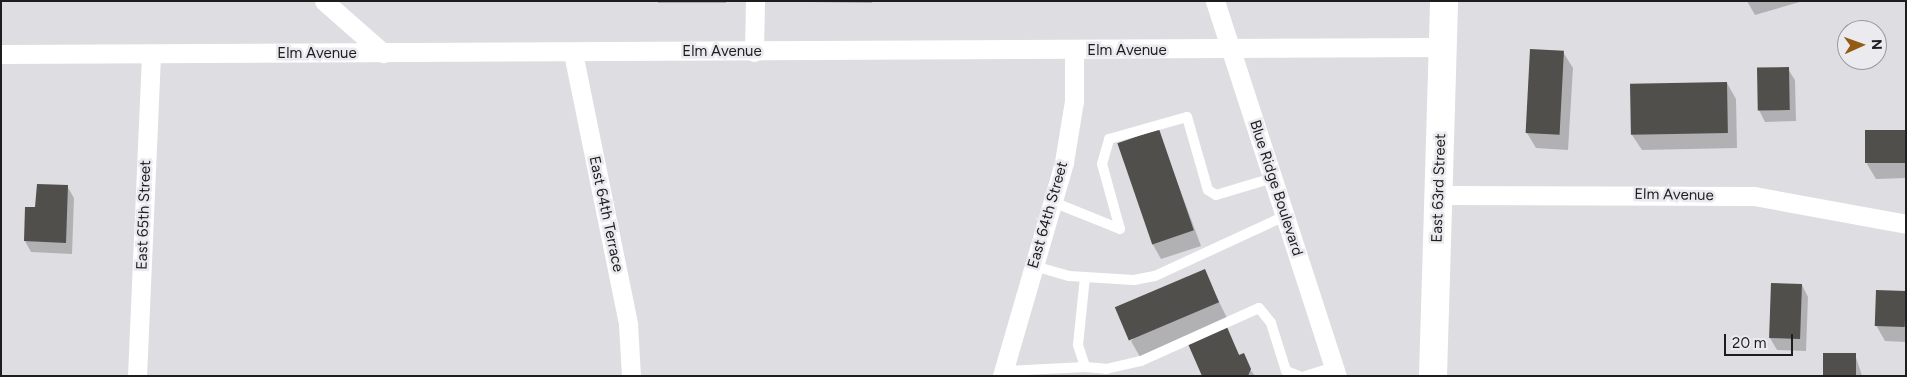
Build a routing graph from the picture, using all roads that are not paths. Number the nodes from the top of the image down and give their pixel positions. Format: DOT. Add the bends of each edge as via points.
graph roads {
  1 [pos="324,1"];
  2 [pos="755,1"];
  3 [pos="1215,1"];
  4 [pos="1444,1"];
  5 [pos="1442,48"];
  6 [pos="1231,50"];
  7 [pos="1074,51"];
  8 [pos="754,52"];
  9 [pos="383,53"];
  10 [pos="573,53"];
  11 [pos="1,54"];
  12 [pos="150,54"];
  13 [pos="1273,178"];
  14 [pos="1439,195"];
  15 [pos="1053,202"];
  16 [pos="1285,216"];
  17 [pos="1906,224"];
  18 [pos="1034,266"];
  19 [pos="1085,277"];
  20 [pos="1085,367"];
  21 [pos="1336,372"];
  22 [pos="1003,373"];
  23 [pos="138,376"];
  24 [pos="631,376"];
  25 [pos="1299,376"];
  26 [pos="1305,376"];
  27 [pos="1433,376"];
  1 -- 9 [label="street"];
  2 -- 8 [label="street"];
  3 -- 6 [label="street, Blue Ridge Boulevard"];
  4 -- 5 [label="main road, East 63rd Street"];
  5 -- 6 [label="street, Elm Avenue"];
  5 -- 14 [label="main road, East 63rd Street"];
  6 -- 7 [label="street, Elm Avenue"];
  6 -- 13 [label="street, Blue Ridge Boulevard"];
  7 -- 8 [label="street, Elm Avenue"];
  7 -- 15 [label="street, East 64th Street" via="1074,101"];
  8 -- 10 [label="street, Elm Avenue"];
  9 -- 10 [label="street, Elm Avenue"];
  9 -- 12 [label="street, Elm Avenue"];
  10 -- 24 [label="street, East 64th Terrace" via="628,324"];
  11 -- 12 [label="street, Elm Avenue"];
  12 -- 23 [label="street, East 65th Street"];
  13 -- 15 [label="lane" via="1216,195 1208,190 1187,117 1174,118 1110,139 1102,164 1120,228"];
  13 -- 16 [label="street, Blue Ridge Boulevard"];
  14 -- 17 [label="street, Elm Avenue" via="1754,196"];
  14 -- 27 [label="main road, East 63rd Street"];
  15 -- 18 [label="street, East 64th Street"];
  16 -- 19 [label="lane" via="1155,276 1134,280"];
  16 -- 21 [label="street, Blue Ridge Boulevard"];
  18 -- 19 [label="lane"];
  18 -- 22 [label="street, East 64th Street"];
  19 -- 20 [label="lane" via="1078,345"];
  20 -- 22 [label="lane"];
  20 -- 25 [label="lane" via="1106,369 1141,361 1259,308 1271,323 1286,371"];
  21 -- 26 [label="lane"];
}
